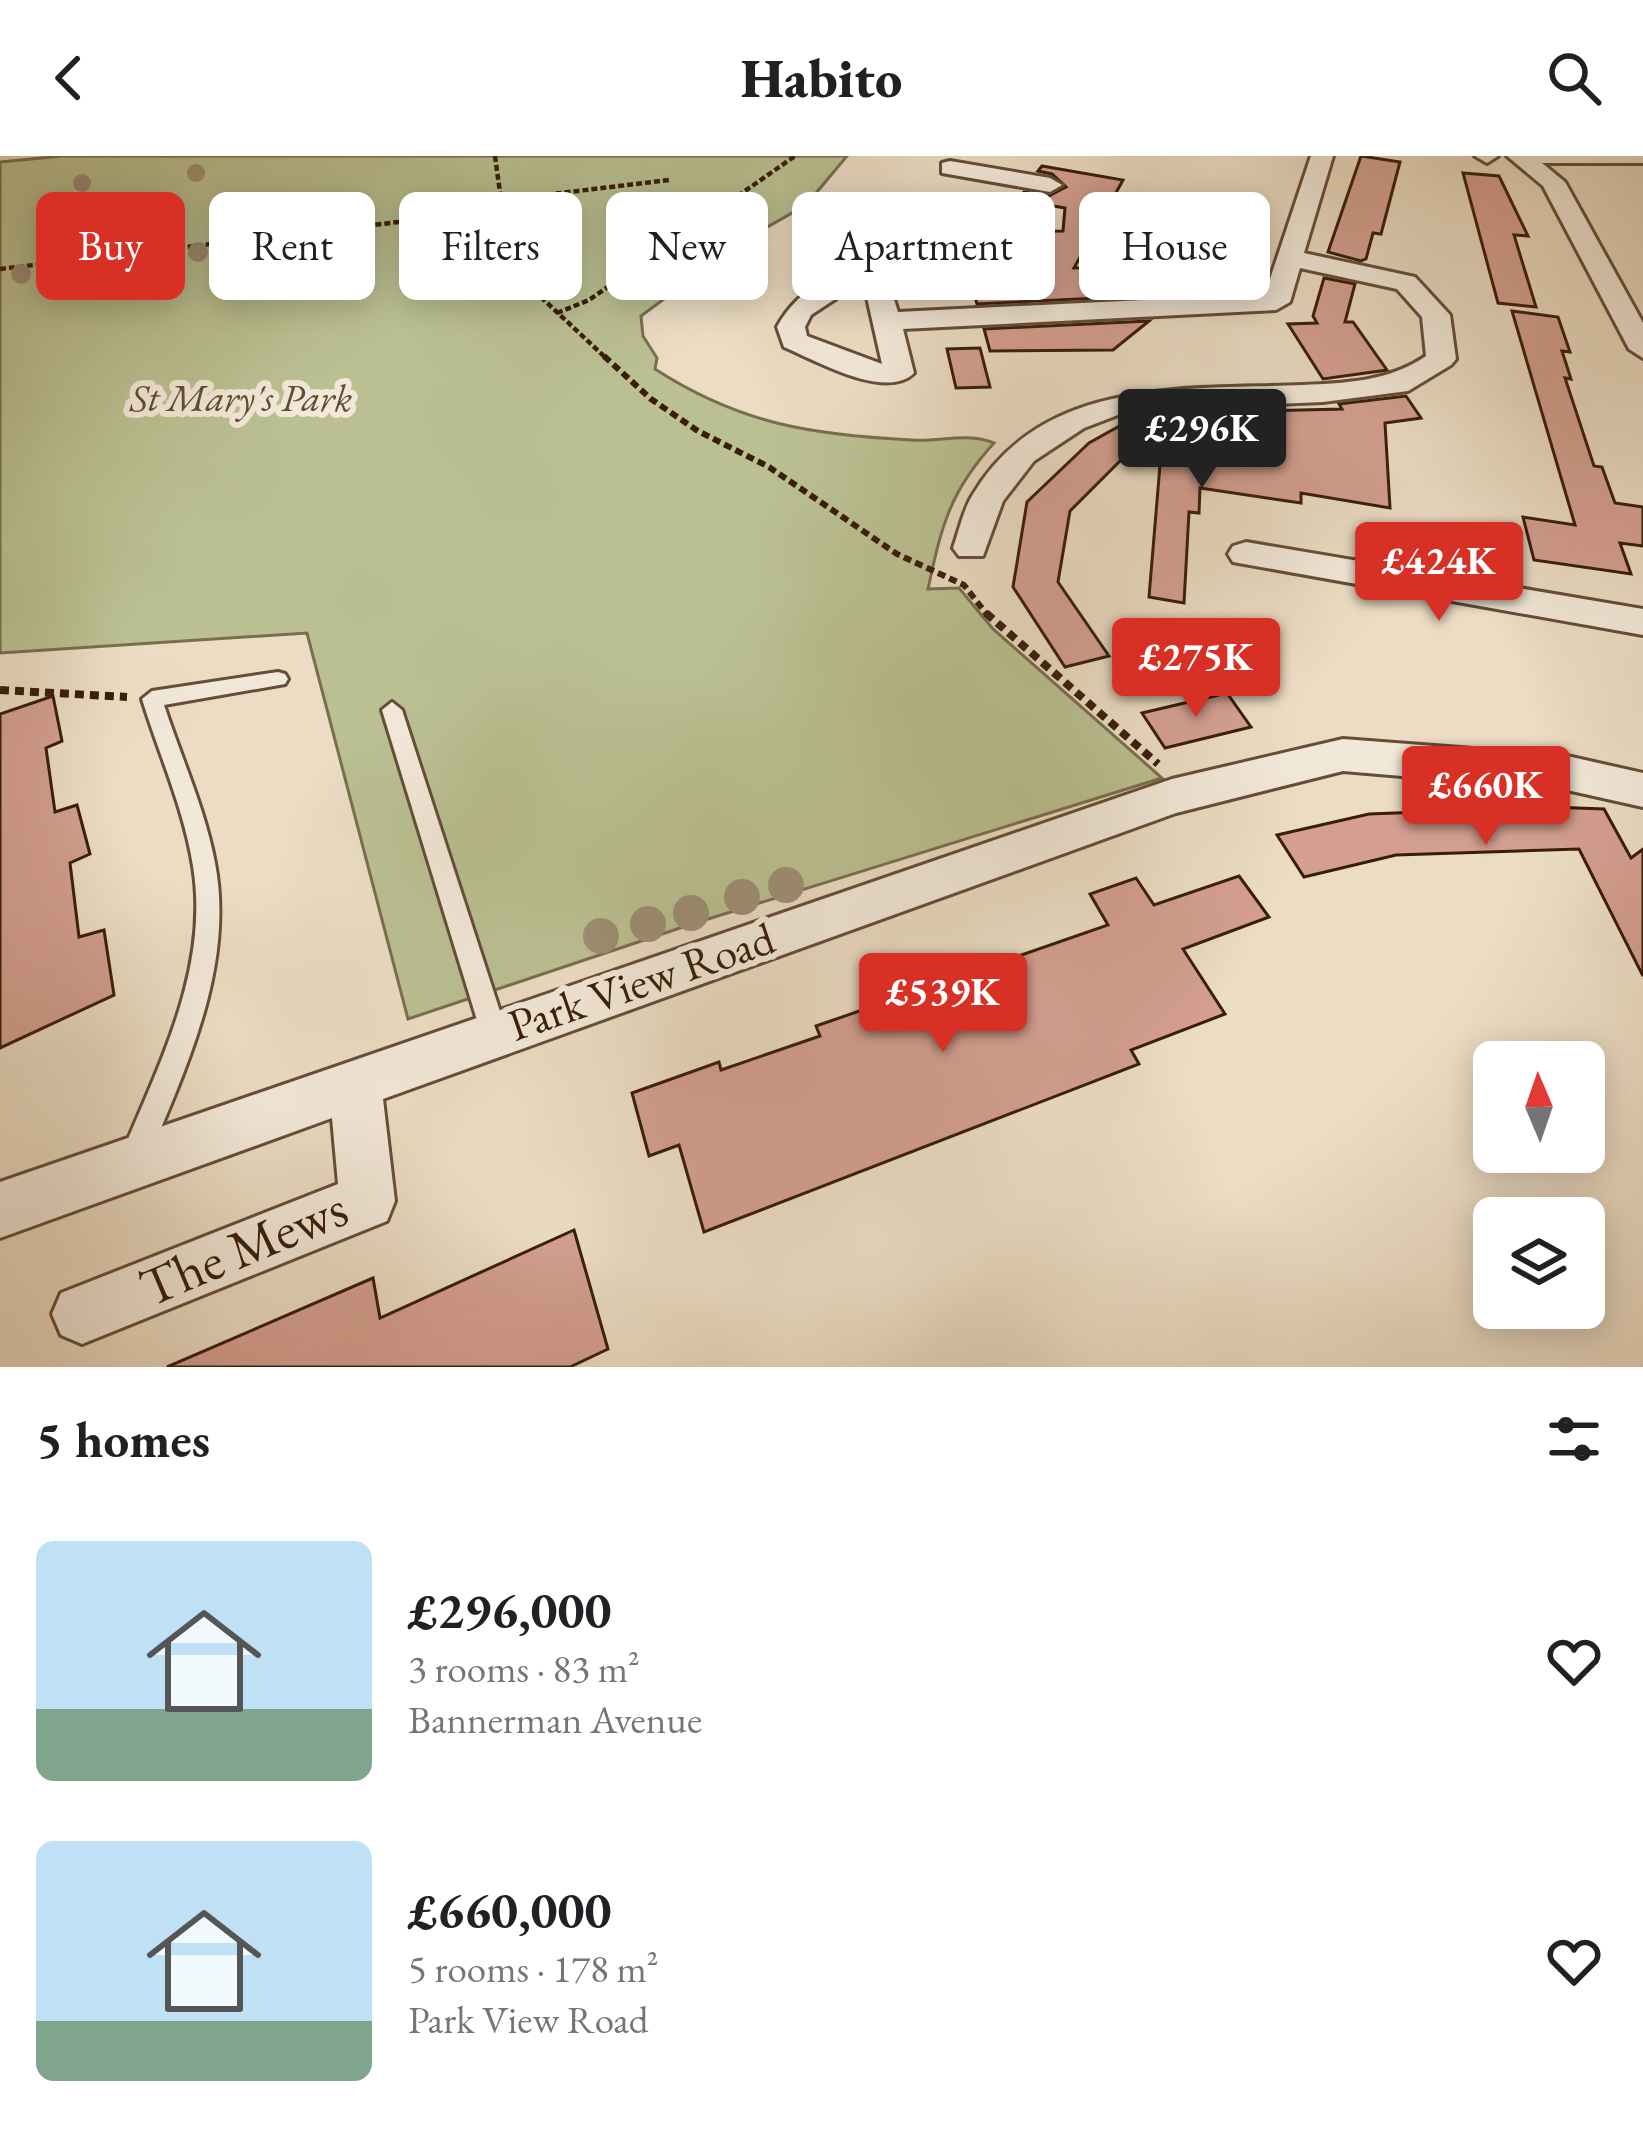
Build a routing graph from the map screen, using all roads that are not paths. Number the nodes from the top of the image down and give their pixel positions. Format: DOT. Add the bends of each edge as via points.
graph roads {
  1 [pos="1322,156"];
  2 [pos="1521,156"];
  3 [pos="1643,156"];
  4 [pos="1003,166"];
  5 [pos="950,168"];
  6 [pos="1050,185"];
  7 [pos="1290,258"];
  8 [pos="1602,277"];
  9 [pos="1643,282"];
  10 [pos="889,321"];
  11 [pos="1643,349"];
  12 [pos="971,548"];
  13 [pos="1246,554"];
  14 [pos="1643,622"];
  15 [pos="278,679"];
  16 [pos="392,710"];
  17 [pos="1643,790"];
  18 [pos="494,1033"];
  19 [pos="355,1082"];
  20 [pos="133,1162"];
  21 [pos="0,1210"];
  22 [pos="82,1315"];
  1 -- 7 [label="street"];
  2 -- 3 [label="street"];
  2 -- 8 [label="street" via="1553,182"];
  4 -- 5 [label="street"];
  4 -- 6 [label="street"];
  7 -- 10 [label="street" via="1276,302"];
  7 -- 12 [label="street" via="1406,283 1436,315 1441,359 1408,382 1127,400 1091,414 1023,454 987,499"];
  8 -- 9 [label="street"];
  8 -- 11 [label="street"];
  13 -- 14 [label="street"];
  15 -- 20 [label="lane" via="152,699 195,828 207,932 184,1035"];
  16 -- 18 [label="lane"];
  17 -- 18 [label="street, Park View Road" via="1567,773 1343,755 1187,793"];
  18 -- 19 [label="street, Park View Road"];
  19 -- 20 [label="street, Park View Road"];
  19 -- 22 [label="street, The Mews" via="367,1201"];
  20 -- 21 [label="street, Park View Road"];
}
